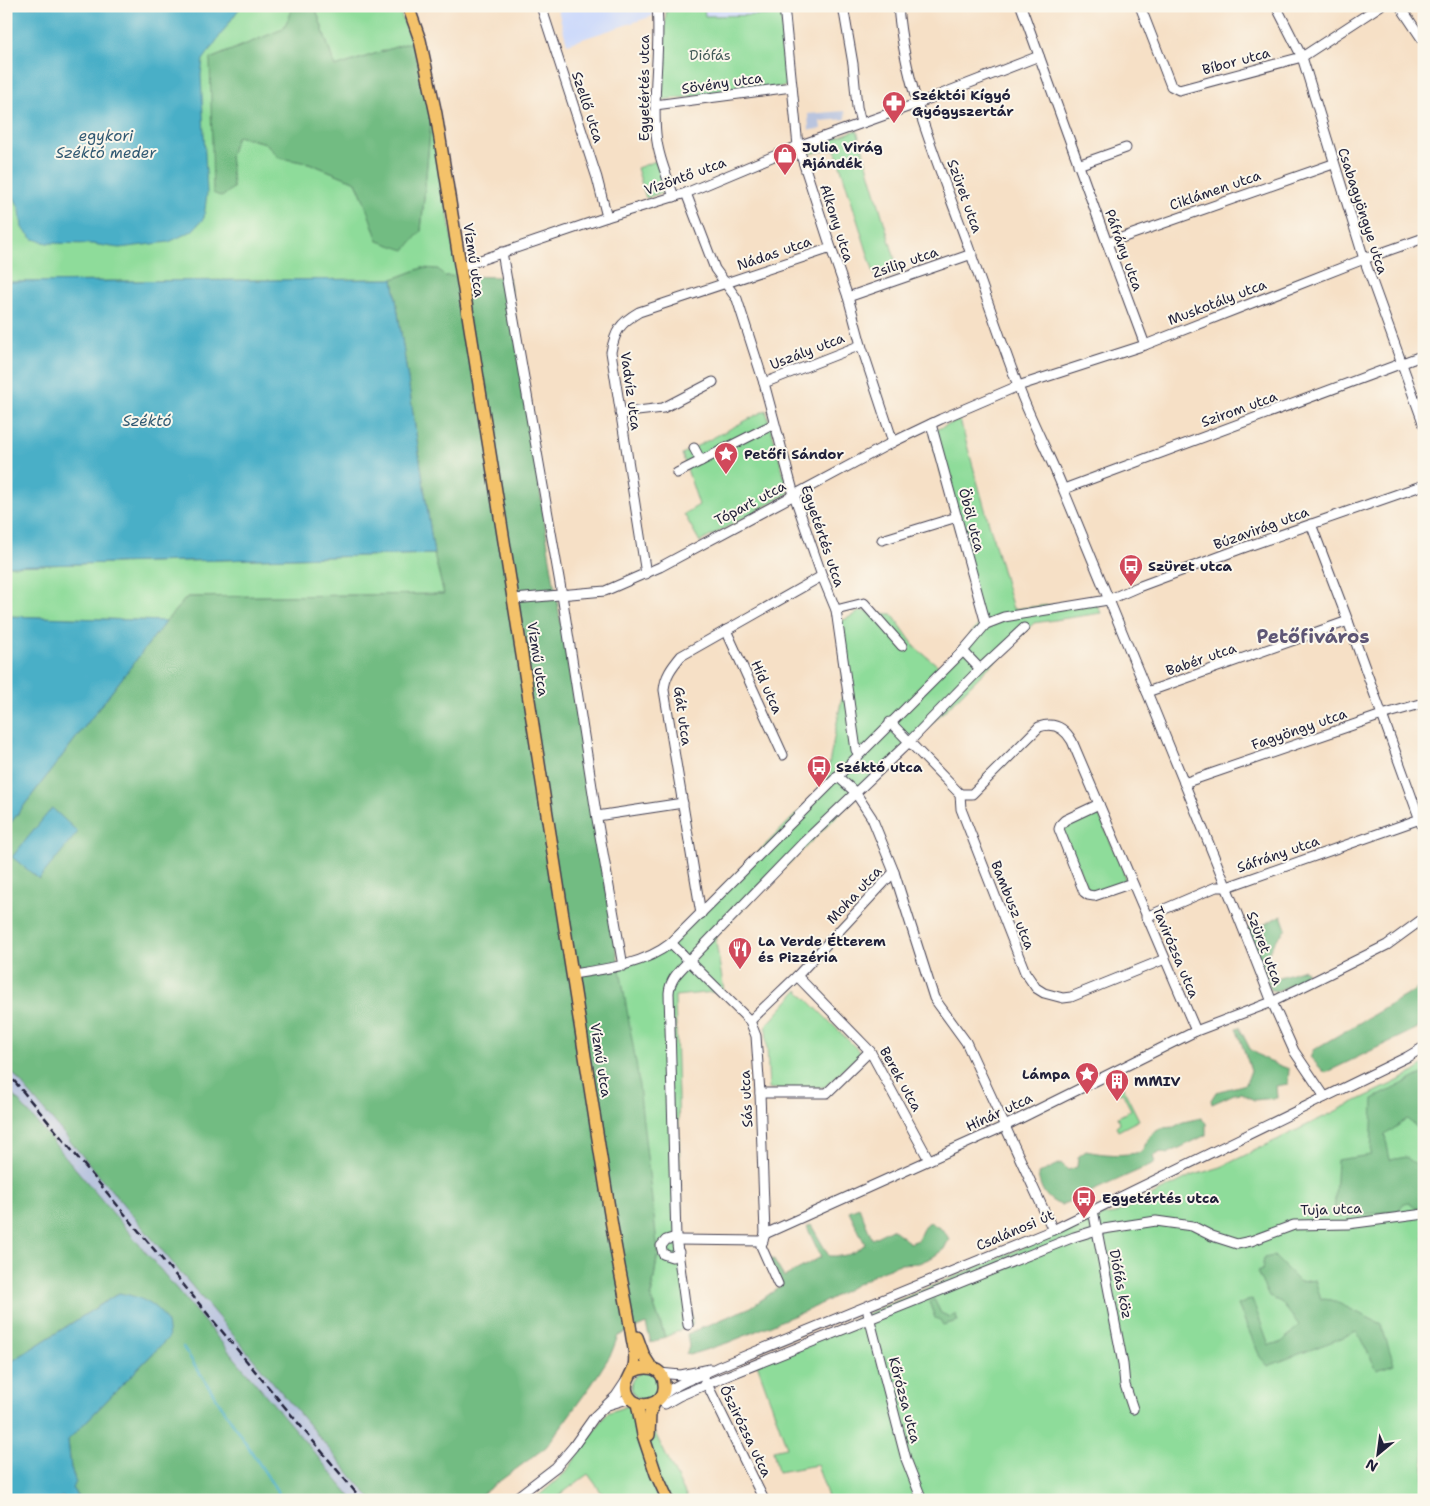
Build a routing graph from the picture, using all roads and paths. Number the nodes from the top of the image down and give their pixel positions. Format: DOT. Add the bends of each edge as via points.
graph roads {
  1 [pos="408,6"];
  2 [pos="541,6"];
  3 [pos="656,6"];
  4 [pos="784,6"];
  5 [pos="843,6"];
  6 [pos="898,6"];
  7 [pos="1021,6"];
  8 [pos="1140,6"];
  9 [pos="1276,6"];
  10 [pos="1380,6"];
  11 [pos="1400,6"];
  12 [pos="1424,42"];
  13 [pos="1039,56"];
  14 [pos="1302,57"];
  15 [pos="792,87"];
  16 [pos="916,104"];
  17 [pos="656,106"];
  18 [pos="861,123"];
  19 [pos="798,146"];
  20 [pos="1126,148"];
  21 [pos="1333,164"];
  22 [pos="1078,165"];
  23 [pos="686,194"];
  24 [pos="674,197"];
  25 [pos="607,217"];
  26 [pos="1424,238"];
  27 [pos="1107,243"];
  28 [pos="831,248"];
  29 [pos="502,252"];
  30 [pos="972,254"];
  31 [pos="1364,260"];
  32 [pos="460,267"];
  33 [pos="726,284"];
  34 [pos="848,297"];
  35 [pos="861,345"];
  36 [pos="1145,345"];
  37 [pos="1424,355"];
  38 [pos="1400,363"];
  39 [pos="714,382"];
  40 [pos="764,383"];
  41 [pos="1018,386"];
  42 [pos="620,413"];
  43 [pos="774,424"];
  44 [pos="931,424"];
  45 [pos="1424,424"];
  46 [pos="893,442"];
  47 [pos="694,448"];
  48 [pos="701,461"];
  49 [pos="677,473"];
  50 [pos="1424,485"];
  51 [pos="1064,489"];
  52 [pos="794,496"];
  53 [pos="957,517"];
  54 [pos="1312,524"];
  55 [pos="882,540"];
  56 [pos="646,574"];
  57 [pos="822,576"];
  58 [pos="562,595"];
  59 [pos="514,599"];
  60 [pos="1108,600"];
  61 [pos="836,610"];
  62 [pos="1348,622"];
  63 [pos="986,624"];
  64 [pos="1024,628"];
  65 [pos="726,630"];
  66 [pos="902,646"];
  67 [pos="963,651"];
  68 [pos="980,668"];
  69 [pos="1147,692"];
  70 [pos="1424,703"];
  71 [pos="1382,715"];
  72 [pos="890,722"];
  73 [pos="909,742"];
  74 [pos="860,754"];
  75 [pos="783,755"];
  76 [pos="838,776"];
  77 [pos="1184,783"];
  78 [pos="855,792"];
  79 [pos="960,794"];
  80 [pos="682,802"];
  81 [pos="1099,804"];
  82 [pos="596,816"];
  83 [pos="1420,819"];
  84 [pos="1424,831"];
  85 [pos="894,872"];
  86 [pos="1132,883"];
  87 [pos="1227,886"];
  88 [pos="700,914"];
  89 [pos="1146,917"];
  90 [pos="1424,918"];
  91 [pos="671,943"];
  92 [pos="1165,959"];
  93 [pos="688,961"];
  94 [pos="623,966"];
  95 [pos="572,974"];
  96 [pos="797,976"];
  97 [pos="1272,1002"];
  98 [pos="750,1021"];
  99 [pos="1196,1032"];
  100 [pos="1424,1047"];
  101 [pos="870,1051"];
  102 [pos="760,1093"];
  103 [pos="1325,1097"];
  104 [pos="1005,1126"];
  105 [pos="929,1160"];
  106 [pos="1093,1210"];
  107 [pos="1424,1214"];
  108 [pos="1053,1230"];
  109 [pos="1097,1230"];
  110 [pos="676,1238"];
  111 [pos="764,1238"];
  112 [pos="678,1252"];
  113 [pos="778,1284"];
  114 [pos="866,1306"];
  115 [pos="869,1319"];
  116 [pos="630,1320"];
  117 [pos="688,1325"];
  118 [pos="718,1368"];
  119 [pos="655,1370"];
  120 [pos="630,1375"];
  121 [pos="705,1380"];
  122 [pos="634,1401"];
  123 [pos="660,1401"];
  124 [pos="603,1407"];
  125 [pos="1133,1410"];
  126 [pos="649,1452"];
  127 [pos="516,1499"];
  128 [pos="668,1500"];
  129 [pos="764,1500"];
  130 [pos="922,1500"];
  1 -- 32 [label="main road, Vízmű utca" via="422,47 436,114"];
  2 -- 25 [label="street, Szellő utca"];
  3 -- 17 [label="street, Egyetértés utca"];
  4 -- 15 [label="street, Alkony utca"];
  5 -- 18 [label="street"];
  6 -- 16 [label="street, Szüret utca"];
  7 -- 13 [label="street, Páfrány utca"];
  8 -- 14 [label="street, Bíbor utca" via="1171,86 1179,90"];
  9 -- 14 [label="street, Csabagyöngye utca"];
  10 -- 14 [label="street, Bíbor utca"];
  11 -- 12 [label="street"];
  13 -- 16 [label="street, Vízöntő utca"];
  13 -- 22 [label="street, Páfrány utca"];
  14 -- 21 [label="street, Csabagyöngye utca"];
  15 -- 17 [label="street, Sövény utca"];
  15 -- 19 [label="street, Alkony utca"];
  16 -- 18 [label="street, Vízöntő utca"];
  16 -- 30 [label="street, Szüret utca"];
  17 -- 24 [label="street, Egyetértés utca" via="658,151"];
  18 -- 19 [label="street, Vízöntő utca"];
  19 -- 23 [label="street, Vízöntő utca"];
  19 -- 28 [label="street, Alkony utca"];
  20 -- 22 [label="street"];
  21 -- 27 [label="street, Ciklámen utca"];
  21 -- 31 [label="street, Csabagyöngye utca"];
  22 -- 27 [label="street, Páfrány utca"];
  23 -- 24 [label="street, Vízöntő utca"];
  23 -- 33 [label="street, Egyetértés utca" via="715,269"];
  24 -- 25 [label="street, Vízöntő utca"];
  25 -- 29 [label="street, Vízöntő utca"];
  26 -- 31 [label="street, Muskotály utca"];
  27 -- 36 [label="street, Páfrány utca"];
  28 -- 33 [label="street, Nádas utca"];
  28 -- 34 [label="street, Alkony utca"];
  29 -- 32 [label="street, Vízöntő utca"];
  29 -- 58 [label="street, Vízmű utca"];
  30 -- 34 [label="street, Zsilip utca"];
  30 -- 41 [label="street, Szüret utca"];
  31 -- 36 [label="street, Muskotály utca"];
  31 -- 38 [label="street, Csabagyöngye utca"];
  32 -- 59 [label="main road, Vízmű utca"];
  33 -- 40 [label="street, Egyetértés utca" via="737,299"];
  33 -- 42 [label="street, Vadvíz utca" via="639,312 618,328 611,352"];
  34 -- 35 [label="street, Alkony utca"];
  35 -- 40 [label="street, Uszály utca"];
  35 -- 46 [label="street, Alkony utca"];
  36 -- 41 [label="street, Muskotály utca"];
  37 -- 38 [label="street, Szirom utca"];
  38 -- 45 [label="street, Csabagyöngye utca"];
  38 -- 51 [label="street, Szirom utca"];
  39 -- 42 [label="street" via="663,408"];
  40 -- 43 [label="street, Egyetértés utca"];
  41 -- 44 [label="street, Tópart utca"];
  41 -- 51 [label="street, Szüret utca"];
  42 -- 56 [label="street, Vadvíz utca"];
  43 -- 48 [label="street"];
  43 -- 52 [label="street, Egyetértés utca"];
  44 -- 46 [label="street, Tópart utca"];
  44 -- 53 [label="street, Öböl utca"];
  46 -- 52 [label="street, Tópart utca"];
  47 -- 48 [label="street"];
  48 -- 49 [label="street"];
  50 -- 54 [label="street, Búzavirág utca"];
  51 -- 60 [label="street, Szüret utca"];
  52 -- 56 [label="street, Tópart utca"];
  52 -- 57 [label="street, Egyetértés utca"];
  53 -- 55 [label="street"];
  53 -- 63 [label="street, Öböl utca"];
  54 -- 60 [label="street, Búzavirág utca" via="1138,586"];
  54 -- 62 [label="street"];
  56 -- 58 [label="street, Tópart utca" via="605,591"];
  57 -- 61 [label="street, Egyetértés utca"];
  57 -- 65 [label="street, Gát utca"];
  58 -- 59 [label="street, Tópart utca"];
  58 -- 82 [label="street, Vízmű utca"];
  59 -- 95 [label="main road, Vízmű utca"];
  60 -- 63 [label="street" via="1004,617"];
  60 -- 69 [label="street, Szüret utca"];
  61 -- 66 [label="street" via="864,603"];
  61 -- 74 [label="street, Egyetértés utca" via="856,750"];
  62 -- 69 [label="street, Babér utca"];
  62 -- 71 [label="street"];
  63 -- 67 [label="street"];
  64 -- 68 [label="street"];
  65 -- 75 [label="street, Híd utca"];
  65 -- 80 [label="street, Gát utca" via="681,656 665,681"];
  67 -- 68 [label="street"];
  67 -- 72 [label="street"];
  68 -- 73 [label="street"];
  69 -- 77 [label="street, Szüret utca"];
  70 -- 71 [label="street, Fagyöngy utca"];
  71 -- 77 [label="street, Fagyöngy utca"];
  71 -- 83 [label="street"];
  72 -- 73 [label="street"];
  72 -- 74 [label="street"];
  73 -- 78 [label="street"];
  73 -- 79 [label="street"];
  74 -- 76 [label="street"];
  76 -- 78 [label="street"];
  76 -- 88 [label="street"];
  77 -- 87 [label="street, Szüret utca"];
  78 -- 85 [label="street" via="872,818"];
  78 -- 93 [label="street"];
  79 -- 81 [label="street, Tavirózsa utca" via="972,794 1039,727 1050,725 1062,728 1069,736"];
  79 -- 92 [label="street, Bambusz utca" via="961,810 984,869 1026,972 1036,988 1054,997 1071,997"];
  80 -- 82 [label="street"];
  80 -- 88 [label="street, Gát utca"];
  81 -- 86 [label="street, Tavirózsa utca"];
  81 -- 86 [label="street" via="1065,820 1059,829 1084,892 1094,896"];
  82 -- 94 [label="street, Vízmű utca"];
  83 -- 84 [label="street"];
  83 -- 87 [label="street, Sáfrány utca"];
  85 -- 96 [label="street, Moha utca"];
  85 -- 104 [label="street" via="934,998 966,1042"];
  86 -- 89 [label="street, Tavirózsa utca"];
  87 -- 89 [label="street, Sáfrány utca" via="1216,887"];
  87 -- 97 [label="street, Szüret utca"];
  88 -- 91 [label="street"];
  89 -- 92 [label="street, Tavirózsa utca"];
  90 -- 97 [label="street, Hínár utca" via="1387,946"];
  91 -- 93 [label="street"];
  91 -- 94 [label="street" via="654,955"];
  92 -- 99 [label="street, Tavirózsa utca"];
  93 -- 98 [label="street"];
  93 -- 110 [label="street" via="674,977 669,994"];
  94 -- 95 [label="street"];
  95 -- 116 [label="main road, Vízmű utca"];
  96 -- 98 [label="street, Moha utca"];
  96 -- 101 [label="street, Berek utca"];
  97 -- 99 [label="street, Hínár utca"];
  97 -- 103 [label="street, Szüret utca" via="1294,1051"];
  98 -- 102 [label="street, Sás utca" via="756,1036"];
  99 -- 104 [label="street, Hínár utca"];
  100 -- 103 [label="street, Csalánosi út"];
  101 -- 102 [label="street" via="827,1093"];
  101 -- 105 [label="street, Berek utca"];
  102 -- 111 [label="street, Sás utca"];
  103 -- 106 [label="street, Csalánosi út"];
  104 -- 105 [label="street, Hínár utca"];
  104 -- 108 [label="street"];
  105 -- 111 [label="street, Hínár utca"];
  106 -- 108 [label="street, Csalánosi út"];
  106 -- 109 [label="street, Diófás köz"];
  107 -- 109 [label="street, Tuja utca" via="1348,1224 1294,1224 1237,1244 1185,1224 1156,1221"];
  108 -- 114 [label="street, Csalánosi út"];
  109 -- 115 [label="street, Tuja utca"];
  109 -- 125 [label="street, Diófás köz"];
  110 -- 111 [label="street"];
  110 -- 112 [label="street"];
  110 -- 112 [label="street" via="666,1240 661,1246 663,1254 668,1257"];
  111 -- 113 [label="street, Sás utca" via="761,1246"];
  112 -- 117 [label="street"];
  114 -- 115 [label="street, Kőrózsa utca"];
  114 -- 118 [label="street, Csalánosi út"];
  115 -- 121 [label="street, Tuja utca"];
  115 -- 130 [label="street, Kőrózsa utca" via="906,1459"];
  116 -- 119 [label="main road" via="644,1356"];
  116 -- 120 [label="main road" via="635,1358"];
  118 -- 119 [label="street, Csalánosi út" via="681,1375"];
  118 -- 121 [label="street, Csalánosi út"];
  119 -- 120 [label="main road" via="641,1367"];
  119 -- 123 [label="main road" via="664,1384"];
  120 -- 122 [label="main road" via="627,1391"];
  120 -- 124 [label="street" via="616,1396"];
  121 -- 123 [label="street, Csalánosi út" via="676,1386"];
  121 -- 129 [label="street, Őszirózsa utca"];
  122 -- 123 [label="main road" via="645,1405"];
  122 -- 124 [label="street"];
  122 -- 126 [label="main road"];
  123 -- 126 [label="main road" via="650,1414"];
  124 -- 127 [label="street" via="556,1467"];
  126 -- 128 [label="main road"];
}
